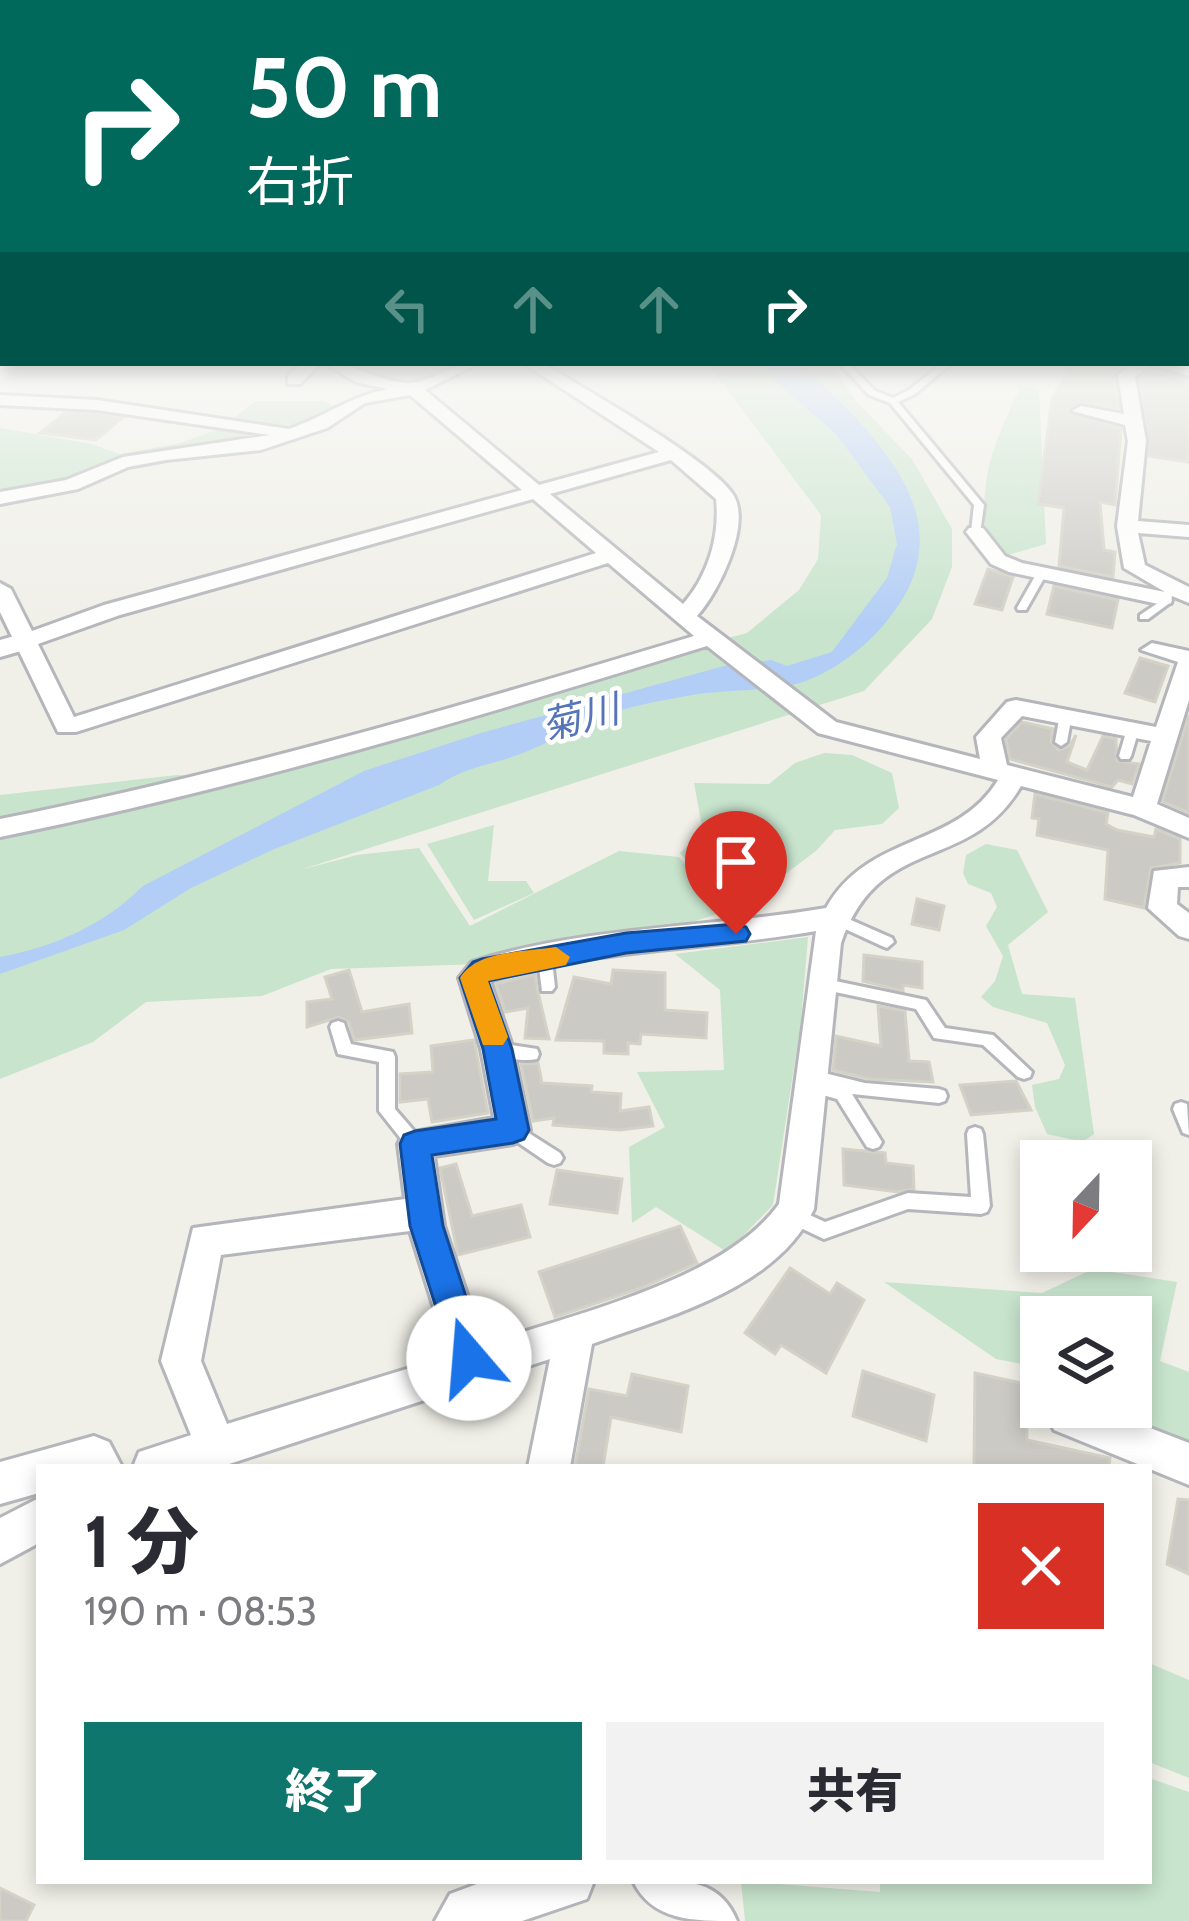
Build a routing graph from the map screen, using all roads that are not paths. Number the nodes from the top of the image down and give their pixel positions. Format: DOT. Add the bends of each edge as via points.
graph roads {
  1 [pos="249,447"];
  2 [pos="481,447"];
  3 [pos="662,447"];
  4 [pos="931,447"];
  5 [pos="1135,447"];
  6 [pos="674,454"];
  7 [pos="535,492"];
  8 [pos="0,498"];
  9 [pos="1127,526"];
  10 [pos="1189,531"];
  11 [pos="976,532"];
  12 [pos="612,555"];
  13 [pos="1042,573"];
  14 [pos="0,589"];
  15 [pos="1178,598"];
  16 [pos="1022,608"];
  17 [pos="1189,613"];
  18 [pos="685,615"];
  19 [pos="1144,616"];
  20 [pos="714,640"];
  21 [pos="12,645"];
  22 [pos="1152,650"];
  23 [pos="1189,661"];
  24 [pos="1066,714"];
  25 [pos="1133,729"];
  26 [pos="1163,736"];
  27 [pos="1061,742"];
  28 [pos="1125,756"];
  29 [pos="1005,772"];
  30 [pos="1142,808"];
  31 [pos="0,828"];
  32 [pos="1189,829"];
  33 [pos="1189,877"];
  34 [pos="835,917"];
  35 [pos="1189,928"];
  36 [pos="887,942"];
  37 [pos="821,984"];
  38 [pos="338,1027"];
  39 [pos="1024,1072"];
  40 [pos="810,1081"];
  41 [pos="939,1096"];
  42 [pos="1180,1108"];
  43 [pos="1189,1128"];
  44 [pos="513,1130"];
  45 [pos="975,1134"];
  46 [pos="873,1142"];
  47 [pos="415,1144"];
  48 [pos="554,1158"];
  49 [pos="425,1214"];
  50 [pos="792,1215"];
  51 [pos="575,1332"];
  52 [pos="472,1368"];
  53 [pos="1098,1428"];
  54 [pos="216,1448"];
  55 [pos="70,1464"];
  56 [pos="99,1464"];
  57 [pos="164,1464"];
  58 [pos="550,1464"];
  59 [pos="1189,1464"];
  60 [pos="36,1473"];
  61 [pos="0,1483"];
  62 [pos="36,1521"];
  63 [pos="0,1542"];
  64 [pos="559,1884"];
  65 [pos="662,1884"];
  66 [pos="461,1921"];
  67 [pos="711,1921"];
  1 -- 8 [label="street" via="145,458 71,485"];
  2 -- 7 [label="street"];
  3 -- 6 [label="street"];
  4 -- 11 [label="lane" via="980,505"];
  5 -- 9 [label="street"];
  6 -- 7 [label="street"];
  6 -- 18 [label="street" via="729,503 715,569"];
  7 -- 12 [label="street"];
  7 -- 21 [label="street"];
  9 -- 10 [label="street"];
  9 -- 15 [label="street" via="1135,568"];
  11 -- 13 [label="street" via="998,560"];
  12 -- 18 [label="street"];
  12 -- 21 [label="street" via="67,727"];
  13 -- 15 [label="street"];
  13 -- 16 [label="lane"];
  14 -- 21 [label="street"];
  15 -- 17 [label="street"];
  15 -- 19 [label="lane"];
  18 -- 20 [label="street"];
  20 -- 29 [label="street" via="810,716 849,736"];
  20 -- 31 [label="street"];
  22 -- 23 [label="street"];
  23 -- 26 [label="street"];
  24 -- 25 [label="street"];
  24 -- 27 [label="lane"];
  24 -- 29 [label="street" via="1016,707 988,737"];
  25 -- 26 [label="street"];
  25 -- 28 [label="lane"];
  26 -- 30 [label="street"];
  29 -- 30 [label="street"];
  29 -- 34 [label="street" via="1000,804 976,826 868,873"];
  30 -- 32 [label="street"];
  33 -- 35 [label="street" via="1164,878 1162,908"];
  34 -- 36 [label="lane"];
  34 -- 37 [label="street"];
  34 -- 44 [label="street" via="626,943 546,974 482,970 474,978 514,1051"];
  37 -- 39 [label="lane" via="921,1004 940,1034 987,1039"];
  37 -- 40 [label="street"];
  38 -- 47 [label="lane" via="344,1049 387,1057 387,1111"];
  40 -- 41 [label="lane"];
  40 -- 46 [label="lane" via="843,1094"];
  40 -- 50 [label="street"];
  42 -- 43 [label="lane"];
  44 -- 47 [label="street"];
  44 -- 48 [label="lane"];
  45 -- 50 [label="lane" via="981,1206 908,1201 824,1231"];
  47 -- 49 [label="street"];
  49 -- 52 [label="street"];
  49 -- 54 [label="street" via="206,1240 182,1361"];
  50 -- 51 [label="street" via="737,1266"];
  51 -- 52 [label="street"];
  51 -- 58 [label="street"];
  52 -- 54 [label="street"];
  53 -- 59 [label="street"];
  54 -- 57 [label="street"];
  55 -- 56 [label="street" via="94,1457"];
  60 -- 61 [label="street"];
  62 -- 63 [label="street"];
  64 -- 66 [label="street"];
  65 -- 67 [label="street"];
}
